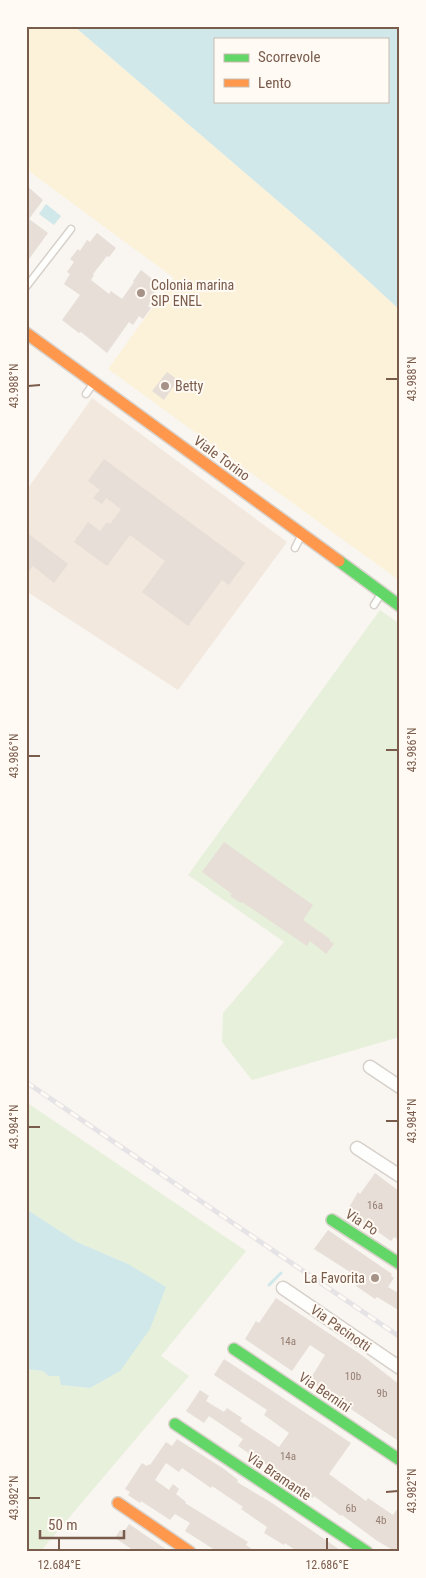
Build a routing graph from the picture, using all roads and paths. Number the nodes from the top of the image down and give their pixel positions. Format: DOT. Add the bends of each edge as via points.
graph roads {
  1 [pos="71,229"];
  2 [pos="26,287"];
  3 [pos="26,333"];
  4 [pos="94,383"];
  5 [pos="86,394"];
  6 [pos="302,535"];
  7 [pos="295,548"];
  8 [pos="382,593"];
  9 [pos="374,605"];
  10 [pos="400,606"];
  11 [pos="370,1067"];
  12 [pos="400,1087"];
  13 [pos="357,1148"];
  14 [pos="400,1176"];
  15 [pos="332,1220"];
  16 [pos="400,1264"];
  17 [pos="283,1288"];
  18 [pos="234,1349"];
  19 [pos="400,1368"];
  20 [pos="175,1424"];
  21 [pos="400,1460"];
  22 [pos="118,1502"];
  23 [pos="190,1552"];
  24 [pos="367,1552"];
  1 -- 2 [label="lane"];
  3 -- 4 [label="street, Viale Torino"];
  4 -- 5 [label="lane"];
  4 -- 6 [label="street, Viale Torino"];
  6 -- 7 [label="lane"];
  6 -- 8 [label="street, Viale Torino"];
  8 -- 9 [label="lane"];
  8 -- 10 [label="street, Viale Torino"];
  11 -- 12 [label="street"];
  13 -- 14 [label="street"];
  15 -- 16 [label="street, Via Po"];
  17 -- 19 [label="street, Via Pacinotti"];
  18 -- 21 [label="street, Via Bernini"];
  20 -- 24 [label="street, Via Bramante"];
  22 -- 23 [label="street"];
}
